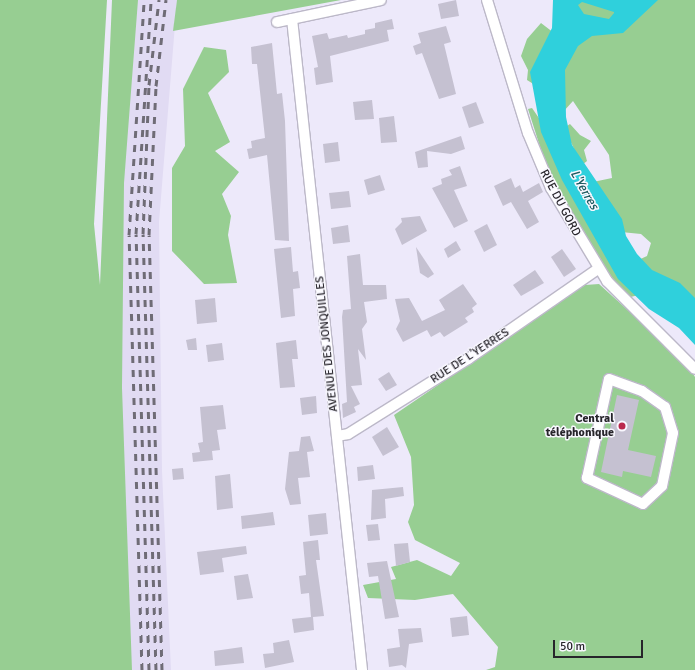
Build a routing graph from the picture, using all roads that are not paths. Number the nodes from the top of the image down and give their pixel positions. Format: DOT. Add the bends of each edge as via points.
graph roads {
  1 [pos="381,0"];
  2 [pos="487,0"];
  3 [pos="292,19"];
  4 [pos="277,22"];
  5 [pos="598,269"];
  6 [pos="695,369"];
  7 [pos="337,436"];
  8 [pos="643,504"];
  9 [pos="362,670"];
  1 -- 3 [label="street"];
  2 -- 5 [label="street, RUE DU GORD" via="539,163"];
  3 -- 4 [label="street"];
  3 -- 7 [label="street, AVENUE DES JONQUILLES"];
  5 -- 6 [label="street, RUE DU GORD" via="622,300"];
  5 -- 7 [label="street, RUE DE L'YERRES" via="468,359 348,434"];
  7 -- 9 [label="street, AVENUE DES JONQUILLES"];
  8 -- 8 [label="street" via="587,478 608,379 642,391 665,407 673,432 662,486"];
}
